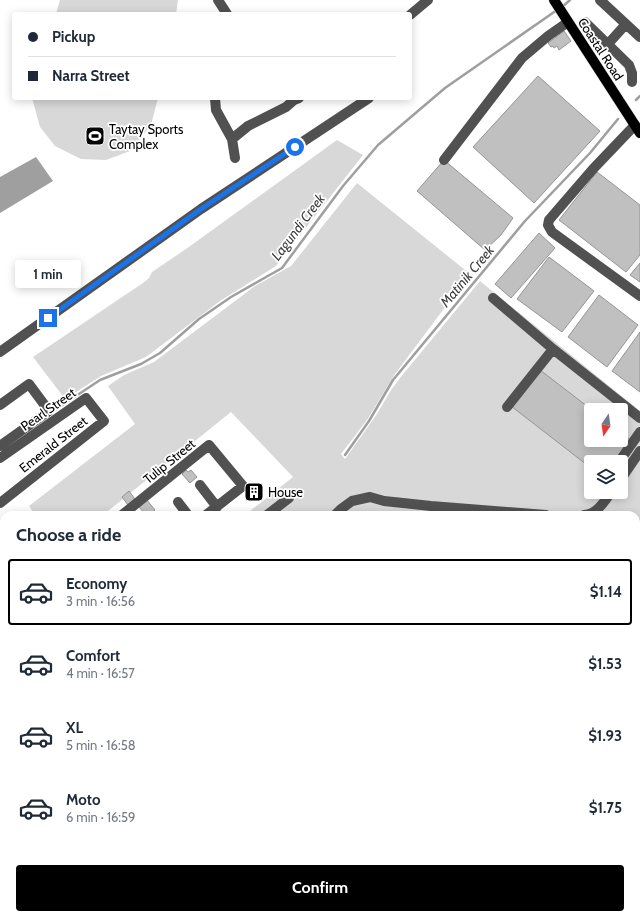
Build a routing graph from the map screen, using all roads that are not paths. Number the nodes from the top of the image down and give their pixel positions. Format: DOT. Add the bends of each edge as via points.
graph roads {
  1 [pos="218,0"];
  2 [pos="428,0"];
  3 [pos="600,0"];
  4 [pos="555,1"];
  5 [pos="226,12"];
  6 [pos="412,13"];
  7 [pos="566,18"];
  8 [pos="585,22"];
  9 [pos="626,24"];
  10 [pos="640,37"];
  11 [pos="608,44"];
  12 [pos="632,82"];
  13 [pos="215,100"];
  14 [pos="294,100"];
  15 [pos="366,100"];
  16 [pos="637,129"];
  17 [pos="232,139"];
  18 [pos="235,158"];
  19 [pos="444,160"];
  20 [pos="640,296"];
  21 [pos="494,298"];
  22 [pos="553,349"];
  23 [pos="0,352"];
  24 [pos="0,405"];
  25 [pos="507,407"];
  26 [pos="640,418"];
  27 [pos="104,421"];
  28 [pos="640,432"];
  29 [pos="0,446"];
  30 [pos="640,451"];
  31 [pos="625,455"];
  32 [pos="0,458"];
  33 [pos="628,469"];
  34 [pos="200,485"];
  35 [pos="288,498"];
  36 [pos="606,499"];
  37 [pos="1,501"];
  38 [pos="178,502"];
  39 [pos="217,506"];
  40 [pos="127,511"];
  41 [pos="185,511"];
  42 [pos="211,511"];
  43 [pos="272,511"];
  44 [pos="339,511"];
  45 [pos="500,511"];
  46 [pos="594,511"];
  1 -- 5 [label="street"];
  2 -- 6 [label="street"];
  3 -- 9 [label="street"];
  4 -- 7 [label="main road, Coastal Road"];
  7 -- 16 [label="main road, Coastal Road"];
  7 -- 19 [label="street" via="522,58"];
  8 -- 11 [label="street"];
  9 -- 10 [label="street"];
  9 -- 11 [label="street"];
  11 -- 12 [label="street" via="631,69"];
  13 -- 17 [label="street" via="216,110"];
  14 -- 17 [label="street" via="248,126"];
  15 -- 23 [label="street" via="228,190"];
  16 -- 20 [label="street" via="598,164 549,220 548,225 552,232"];
  17 -- 18 [label="street"];
  21 -- 22 [label="street"];
  22 -- 25 [label="street"];
  22 -- 26 [label="street"];
  24 -- 29 [label="street" via="29,384 49,411"];
  27 -- 32 [label="street, Pearl Street" via="86,398"];
  27 -- 37 [label="street, Emerald Street"];
  28 -- 31 [label="street"];
  30 -- 33 [label="street"];
  34 -- 39 [label="street"];
  35 -- 43 [label="street"];
  36 -- 46 [label="street"];
  38 -- 41 [label="street"];
  39 -- 40 [label="street, Tulip Street" via="243,486 209,445"];
  39 -- 42 [label="street"];
  44 -- 45 [label="street" via="352,501 370,497 384,501"];
}
